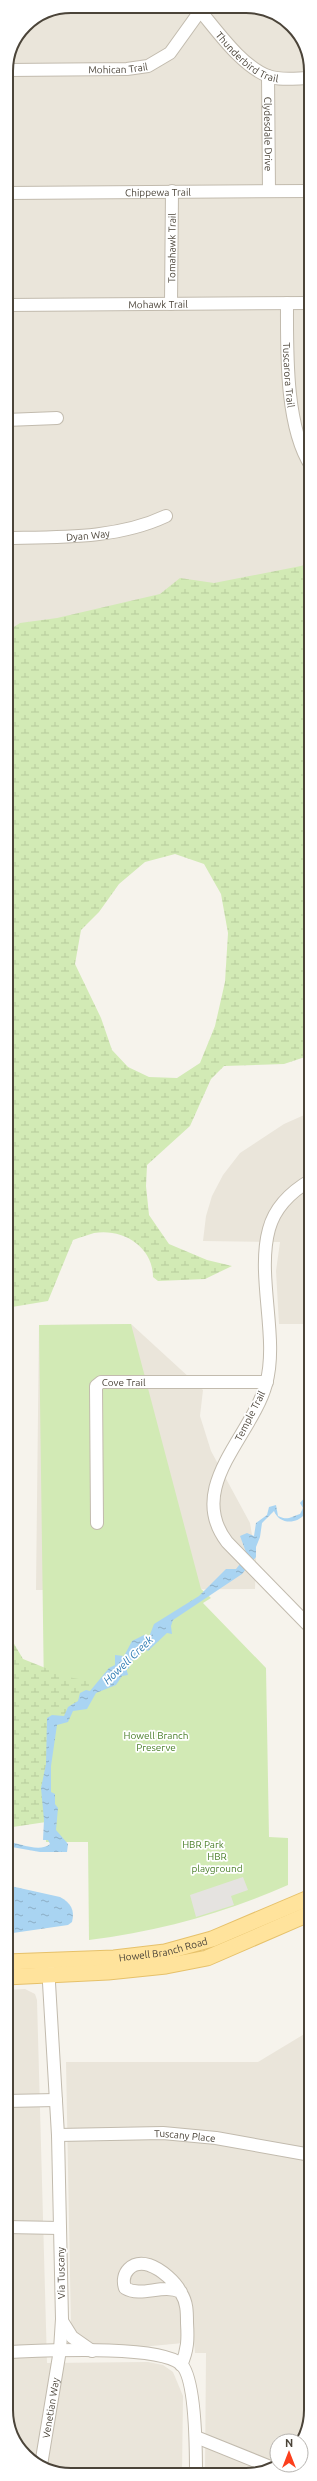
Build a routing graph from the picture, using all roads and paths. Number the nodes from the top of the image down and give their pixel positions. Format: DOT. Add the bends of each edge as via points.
graph roads {
  1 [pos="197,13"];
  2 [pos="204,13"];
  3 [pos="13,70"];
  4 [pos="268,76"];
  5 [pos="304,78"];
  6 [pos="172,191"];
  7 [pos="269,191"];
  8 [pos="304,191"];
  9 [pos="13,193"];
  10 [pos="287,303"];
  11 [pos="304,303"];
  12 [pos="171,304"];
  13 [pos="13,306"];
  14 [pos="57,418"];
  15 [pos="13,420"];
  16 [pos="304,451"];
  17 [pos="166,516"];
  18 [pos="13,538"];
  19 [pos="304,1185"];
  20 [pos="267,1382"];
  21 [pos="97,1523"];
  22 [pos="304,1621"];
  23 [pos="304,1900"];
  24 [pos="304,1916"];
  25 [pos="48,1961"];
  26 [pos="13,1962"];
  27 [pos="49,1977"];
  28 [pos="13,1978"];
  29 [pos="56,2100"];
  30 [pos="13,2101"];
  31 [pos="58,2135"];
  32 [pos="304,2154"];
  33 [pos="13,2227"];
  34 [pos="60,2228"];
  35 [pos="181,2292"];
  36 [pos="62,2319"];
  37 [pos="60,2350"];
  38 [pos="93,2351"];
  39 [pos="13,2352"];
  40 [pos="181,2365"];
  41 [pos="196,2437"];
  42 [pos="42,2460"];
  43 [pos="265,2465"];
  44 [pos="196,2468"];
  1 -- 3 [label="street, Mohican Trail" via="170,53 148,66 127,69"];
  2 -- 4 [label="street, Thunderbird Trail" via="244,59"];
  4 -- 5 [label="street, Thunderbird Trail"];
  4 -- 7 [label="street, Clydesdale Drive"];
  6 -- 7 [label="street, Chippewa Trail"];
  6 -- 9 [label="street, Chippewa Trail"];
  6 -- 12 [label="street, Tomahawk Trail"];
  7 -- 8 [label="street, Chippewa Trail"];
  10 -- 11 [label="street, Mohawk Trail"];
  10 -- 12 [label="street, Mohawk Trail"];
  10 -- 16 [label="street, Tuscarora Trail" via="289,386 300,443"];
  12 -- 13 [label="street, Mohawk Trail"];
  14 -- 15 [label="street"];
  17 -- 18 [label="street, Dyan Way" via="150,524 81,537"];
  19 -- 20 [label="street, Temple Trail" via="287,1198 269,1228 266,1251 269,1352"];
  20 -- 21 [label="street, Cove Trail" via="101,1382 96,1386"];
  20 -- 22 [label="street, Temple Trail" via="256,1410 224,1464 212,1498 213,1514 218,1528 239,1555"];
  23 -- 25 [label="main road, Howell Branch Road" via="212,1939 165,1952 114,1958"];
  24 -- 27 [label="main road, Howell Branch Road" via="207,1958 166,1966"];
  25 -- 26 [label="main road, Howell Branch Road"];
  25 -- 27 [label="street, Via Tuscany"];
  27 -- 28 [label="main road, Howell Branch Road"];
  27 -- 29 [label="street, Via Tuscany"];
  29 -- 30 [label="street"];
  29 -- 31 [label="street, Via Tuscany"];
  31 -- 32 [label="street, Tuscany Place" via="163,2133 216,2138"];
  31 -- 34 [label="street, Via Tuscany"];
  33 -- 34 [label="street"];
  34 -- 36 [label="street, Via Tuscany"];
  35 -- 40 [label="street" via="186,2304 188,2338"];
  36 -- 37 [label="street, Via Tuscany"];
  36 -- 38 [label="street" via="72,2337"];
  37 -- 38 [label="street"];
  37 -- 39 [label="street"];
  37 -- 42 [label="street, Venetian Way"];
  38 -- 40 [label="street" via="165,2356"];
  40 -- 41 [label="street" via="189,2380"];
  41 -- 43 [label="street"];
  41 -- 44 [label="street"];
}
